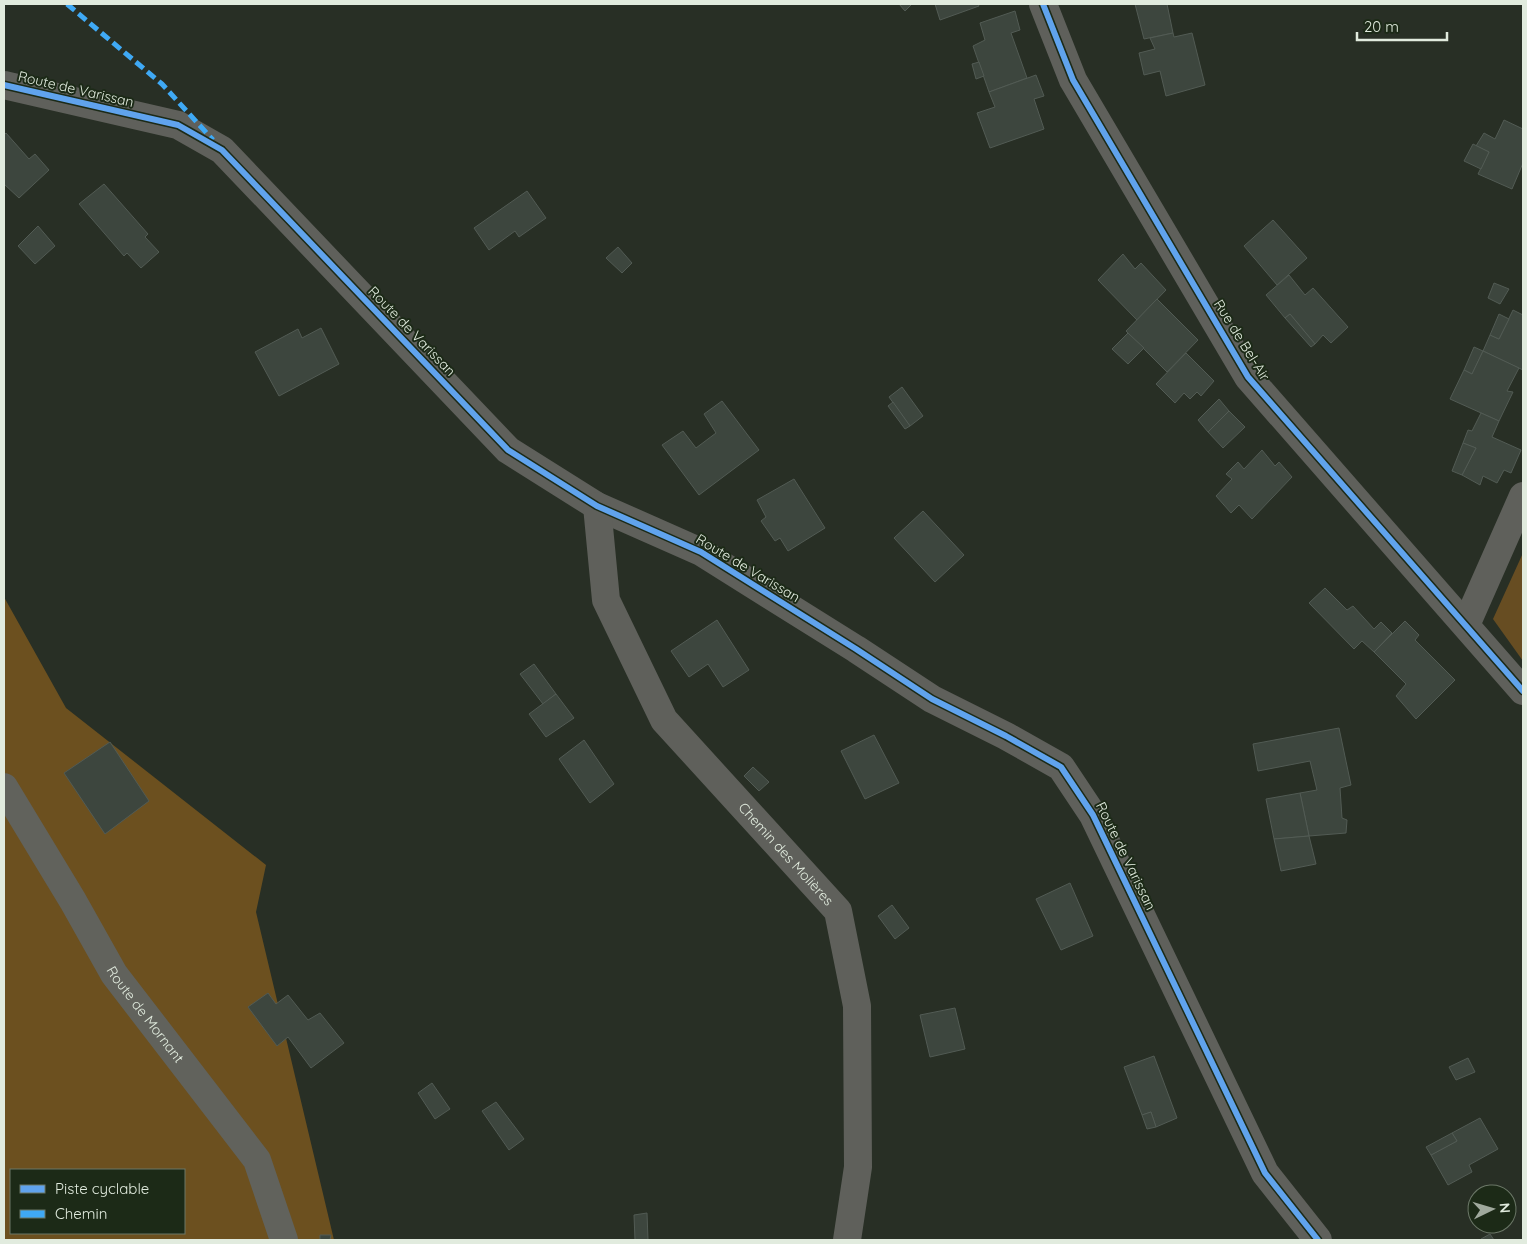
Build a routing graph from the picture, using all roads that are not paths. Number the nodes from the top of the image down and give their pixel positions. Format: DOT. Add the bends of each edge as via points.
graph roads {
  1 [pos="1043,4"];
  2 [pos="4,85"];
  3 [pos="1523,496"];
  4 [pos="597,506"];
  5 [pos="1466,625"];
  6 [pos="1523,691"];
  7 [pos="4,787"];
  8 [pos="284,1240"];
  9 [pos="847,1240"];
  10 [pos="1318,1240"];
  1 -- 5 [label="street, Rue de Bel-Air" via="1073,80 1248,377"];
  2 -- 4 [label="street, Route de Varissan" via="178,125 222,150 508,450"];
  3 -- 5 [label="street"];
  4 -- 9 [label="street, Chemin des Molières" via="606,600 664,720 838,911 857,1006 858,1167"];
  4 -- 10 [label="street, Route de Varissan" via="701,552 932,699 1061,767 1094,815 1265,1174"];
  5 -- 6 [label="street, Rue de Bel-Air"];
  7 -- 8 [label="main road, Route de Mornant" via="114,974 257,1160"];
}
